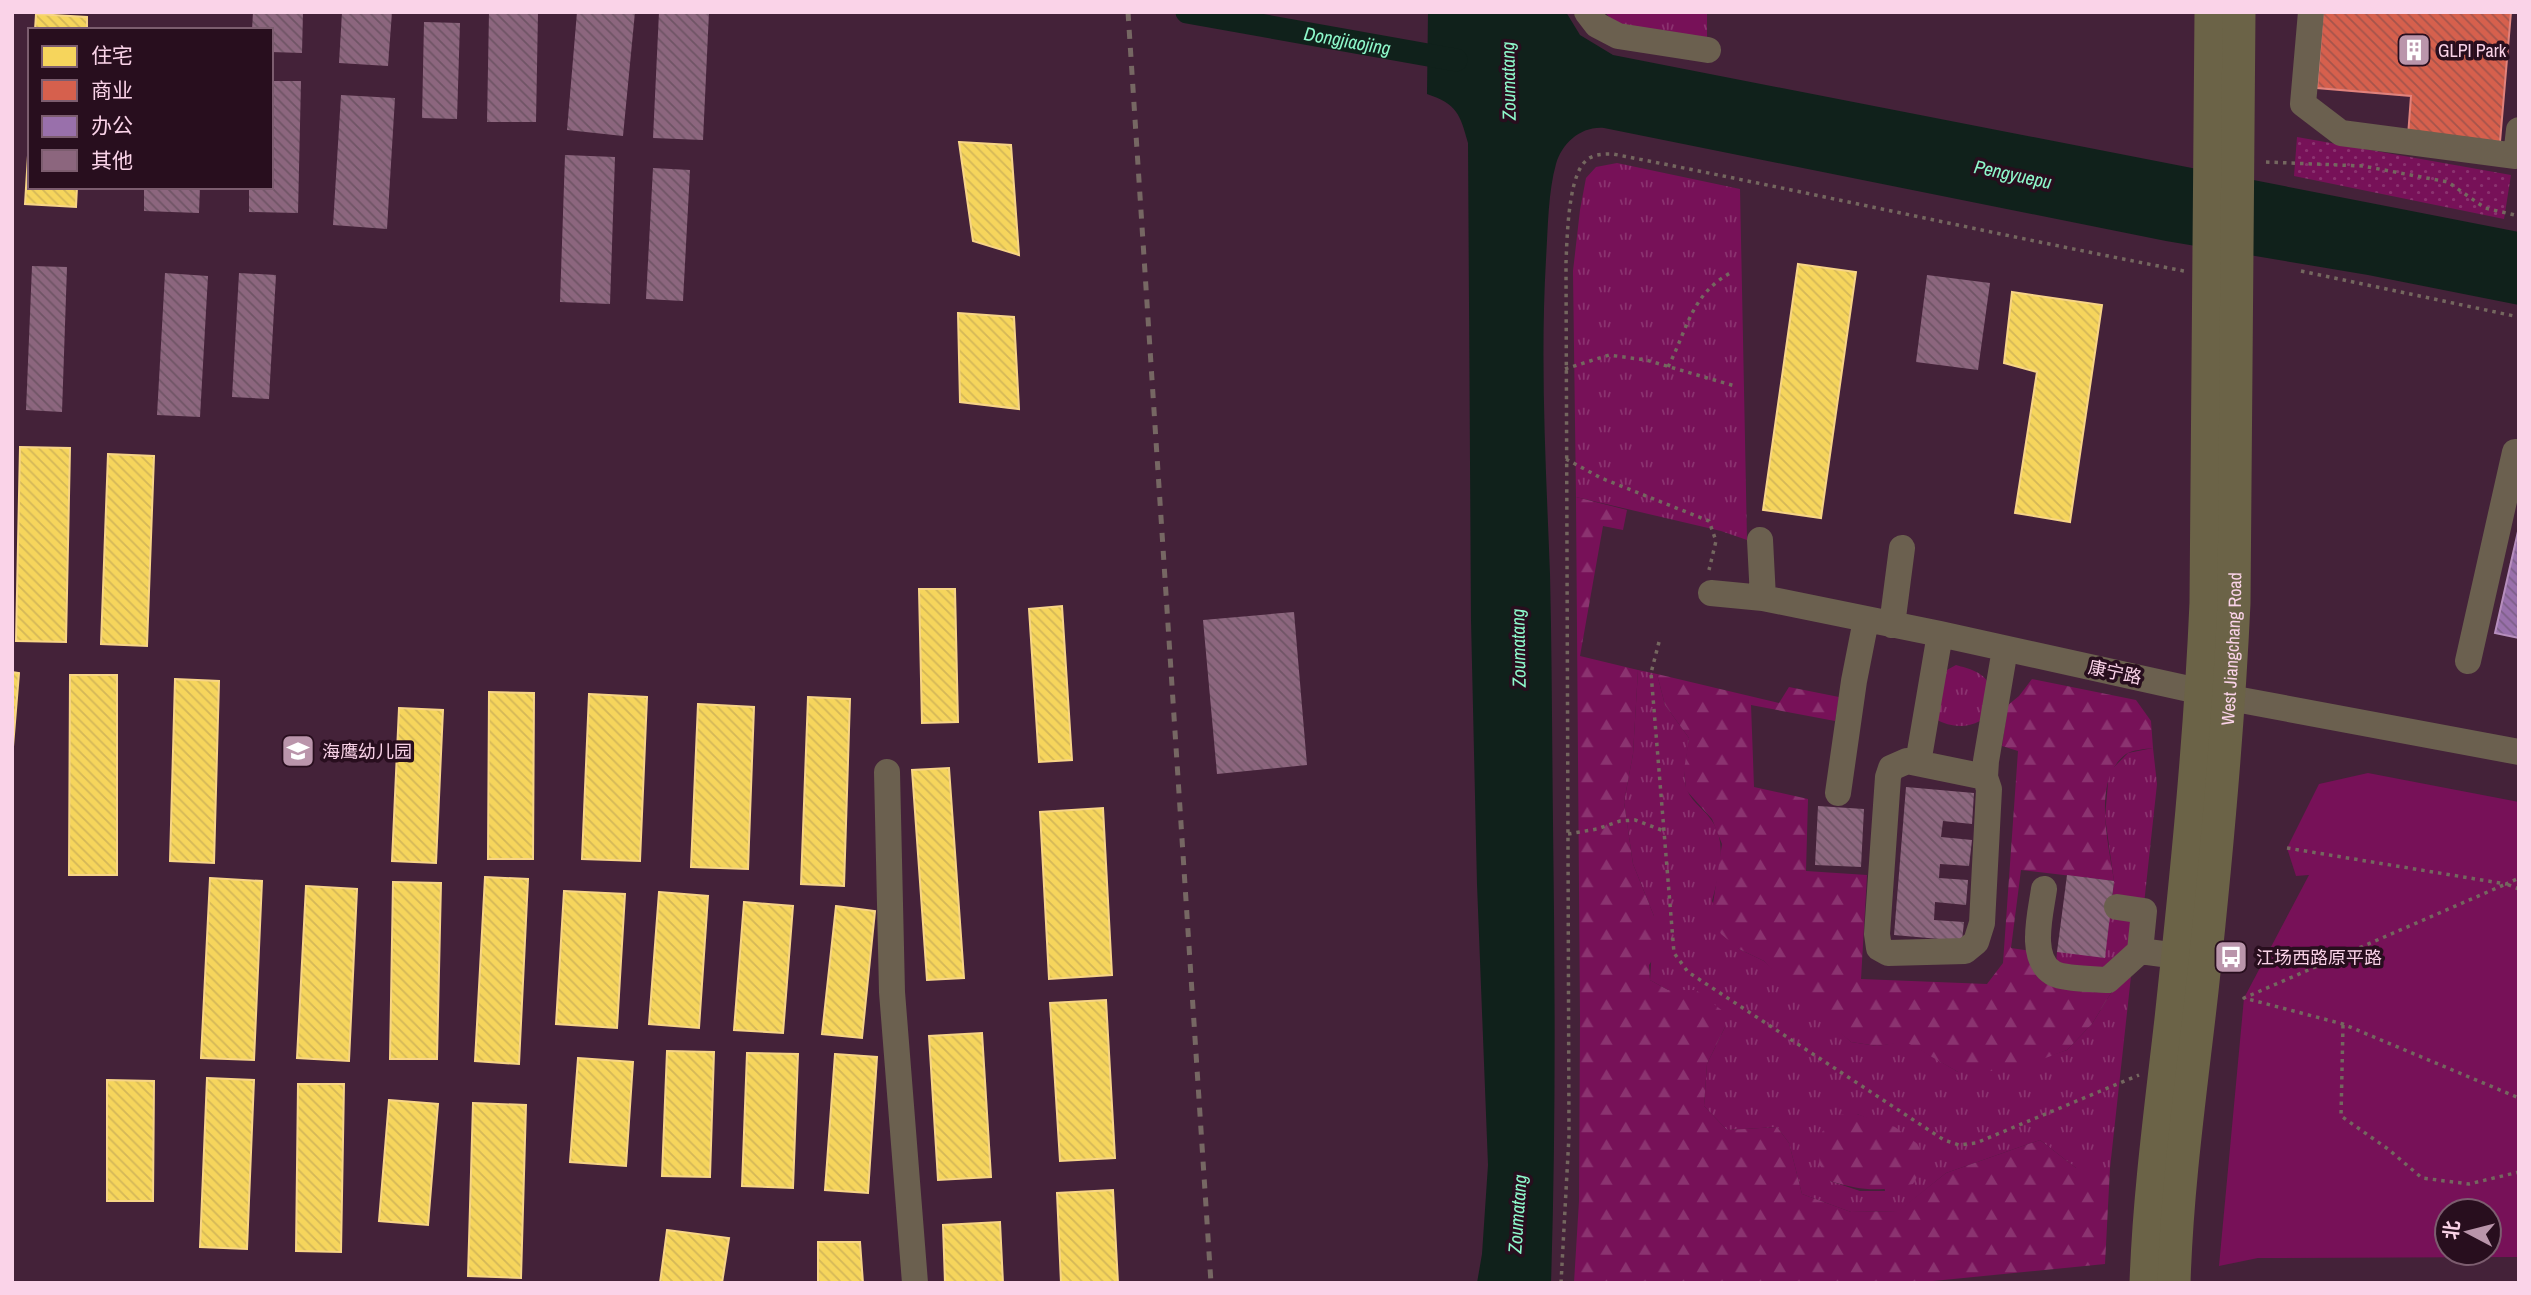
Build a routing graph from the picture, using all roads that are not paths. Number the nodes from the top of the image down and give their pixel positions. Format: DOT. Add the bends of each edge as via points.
graph roads {
  1 [pos="1587,12"];
  2 [pos="2211,12"];
  3 [pos="2239,12"];
  4 [pos="2311,12"];
  5 [pos="1708,50"];
  6 [pos="2519,130"];
  7 [pos="2227,166"];
  8 [pos="2519,453"];
  9 [pos="1760,540"];
  10 [pos="1902,548"];
  11 [pos="1711,593"];
  12 [pos="1763,598"];
  13 [pos="1866,620"];
  14 [pos="1892,625"];
  15 [pos="1940,634"];
  16 [pos="2005,649"];
  17 [pos="2468,662"];
  18 [pos="2216,694"];
  19 [pos="2519,752"];
  20 [pos="1918,763"];
  21 [pos="887,772"];
  22 [pos="1985,777"];
  23 [pos="1838,793"];
  24 [pos="2044,889"];
  25 [pos="2117,907"];
  26 [pos="2140,951"];
  27 [pos="2178,956"];
  28 [pos="915,1283"];
  29 [pos="2146,1283"];
  30 [pos="2174,1283"];
  1 -- 5 [label="street" via="1597,25 1618,36"];
  2 -- 7 [label="main road, West Jiangchang Road"];
  3 -- 7 [label="main road, West Jiangchang Road"];
  4 -- 6 [label="street" via="2303,104 2341,132 2515,156"];
  7 -- 18 [label="main road, West Jiangchang Road" via="2217,293 2206,603"];
  8 -- 17 [label="street" via="2515,452"];
  9 -- 12 [label="street"];
  10 -- 14 [label="street"];
  11 -- 12 [label="street, 康宁路"];
  12 -- 13 [label="street, 康宁路"];
  13 -- 14 [label="street, 康宁路"];
  13 -- 23 [label="street"];
  14 -- 15 [label="street, 康宁路"];
  15 -- 16 [label="street, 康宁路"];
  15 -- 20 [label="street"];
  16 -- 18 [label="street, 康宁路"];
  16 -- 22 [label="street"];
  18 -- 19 [label="street, 康宁路"];
  18 -- 27 [label="main road, West Jiangchang Road"];
  18 -- 30 [label="main road, West Jiangchang Road" via="2214,881"];
  20 -- 22 [label="street"];
  20 -- 22 [label="street" via="1899,763 1888,777 1877,934 1879,948 1888,953 1965,951 1976,942 1982,923 1989,789"];
  21 -- 28 [label="street" via="892,992"];
  24 -- 26 [label="street" via="2036,946 2054,974 2108,980"];
  25 -- 26 [label="street" via="2144,911"];
  26 -- 27 [label="street"];
  27 -- 29 [label="main road, West Jiangchang Road"];
}
